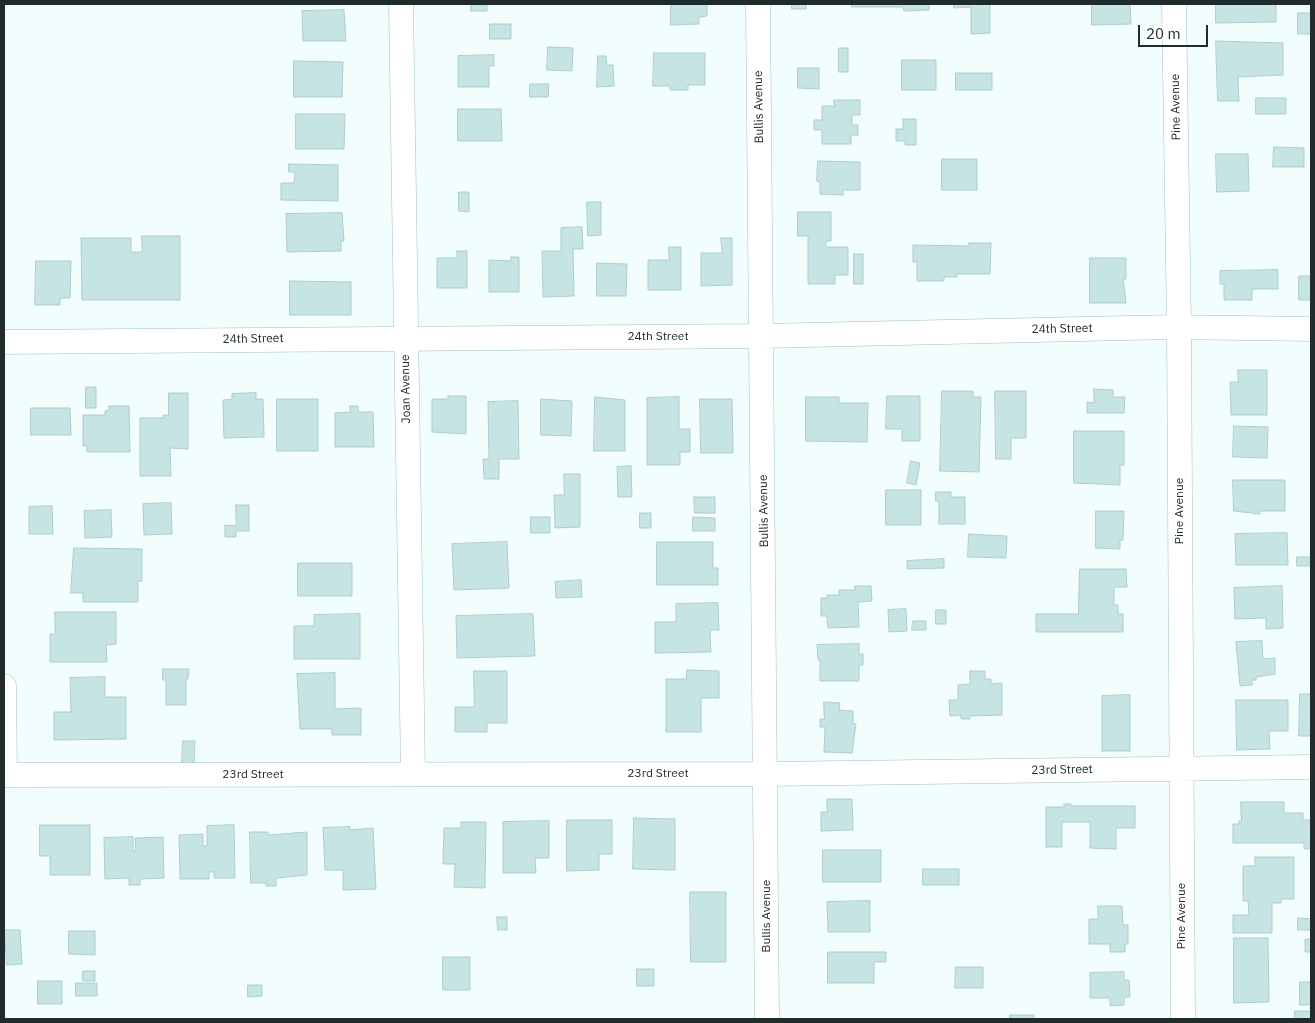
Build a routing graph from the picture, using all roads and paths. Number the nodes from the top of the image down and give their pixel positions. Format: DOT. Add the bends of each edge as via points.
graph roads {
  1 [pos="401,4"];
  2 [pos="758,4"];
  3 [pos="1174,4"];
  4 [pos="1179,328"];
  5 [pos="1311,329"];
  6 [pos="762,336"];
  7 [pos="405,338"];
  8 [pos="4,342"];
  9 [pos="4,686"];
  10 [pos="1311,767"];
  11 [pos="1181,769"];
  12 [pos="413,774"];
  13 [pos="766,774"];
  14 [pos="4,776"];
  15 [pos="768,1019"];
  16 [pos="1183,1019"];
  1 -- 7 [label="street, Joan Avenue"];
  2 -- 6 [label="street, Bullis Avenue"];
  3 -- 4 [label="street, Pine Avenue"];
  4 -- 5 [label="street, 24th Street"];
  4 -- 6 [label="street, 24th Street"];
  4 -- 11 [label="street, Pine Avenue"];
  6 -- 7 [label="street, 24th Street"];
  6 -- 13 [label="street, Bullis Avenue"];
  7 -- 8 [label="street, 24th Street"];
  7 -- 12 [label="street, Joan Avenue"];
  9 -- 14 [label="street"];
  10 -- 11 [label="street, 23rd Street"];
  11 -- 13 [label="street, 23rd Street"];
  11 -- 16 [label="street, Pine Avenue"];
  12 -- 13 [label="street, 23rd Street"];
  12 -- 14 [label="street, 23rd Street"];
  13 -- 15 [label="street, Bullis Avenue"];
}
